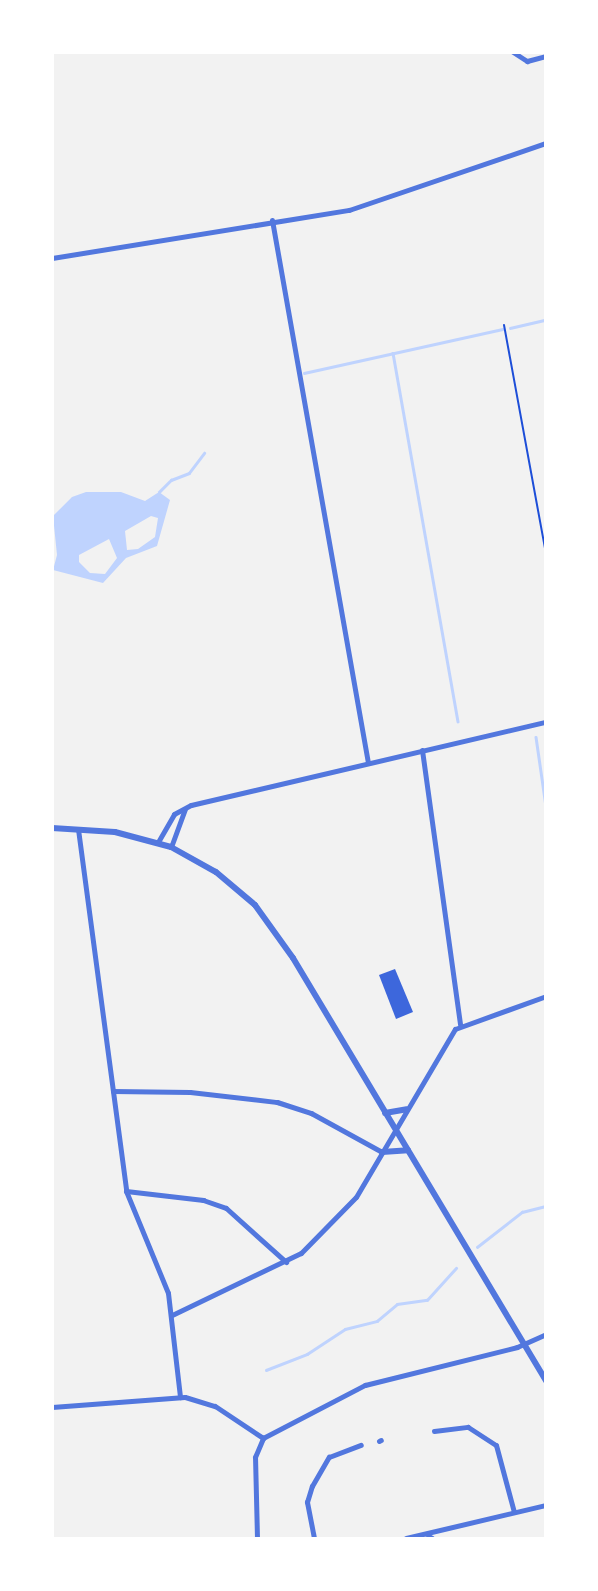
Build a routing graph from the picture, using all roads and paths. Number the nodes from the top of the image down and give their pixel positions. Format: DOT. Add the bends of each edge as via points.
graph roads {
  1 [pos="513,52"];
  2 [pos="545,56"];
  3 [pos="545,143"];
  4 [pos="272,220"];
  5 [pos="52,258"];
  6 [pos="504,325"];
  7 [pos="545,553"];
  8 [pos="545,722"];
  9 [pos="422,750"];
  10 [pos="368,763"];
  11 [pos="187,806"];
  12 [pos="52,828"];
  13 [pos="78,829"];
  14 [pos="158,842"];
  15 [pos="171,847"];
  16 [pos="545,996"];
  17 [pos="460,1024"];
  18 [pos="113,1091"];
  19 [pos="407,1109"];
  20 [pos="386,1113"];
  21 [pos="395,1129"];
  22 [pos="408,1150"];
  23 [pos="382,1152"];
  24 [pos="126,1191"];
  25 [pos="286,1262"];
  26 [pos="172,1315"];
  27 [pos="545,1334"];
  28 [pos="524,1345"];
  29 [pos="545,1381"];
  30 [pos="180,1397"];
  31 [pos="52,1407"];
  32 [pos="433,1431"];
  33 [pos="263,1438"];
  34 [pos="361,1444"];
  35 [pos="545,1505"];
  36 [pos="514,1512"];
  37 [pos="425,1537"];
  38 [pos="257,1538"];
  39 [pos="314,1538"];
  40 [pos="406,1538"];
  41 [pos="433,1538"];
  1 -- 2 [label="street" via="527,61"];
  3 -- 4 [label="street" via="382,202"];
  4 -- 5 [label="street"];
  4 -- 10 [label="street"];
  6 -- 7 [label="path"];
  8 -- 9 [label="street"];
  9 -- 10 [label="street"];
  9 -- 17 [label="street"];
  10 -- 11 [label="street"];
  11 -- 14 [label="street" via="172,817"];
  11 -- 15 [label="street"];
  12 -- 13 [label="street"];
  13 -- 14 [label="street"];
  13 -- 18 [label="street"];
  14 -- 15 [label="street"];
  15 -- 20 [label="street" via="227,879 267,919"];
  16 -- 17 [label="street"];
  17 -- 19 [label="street"];
  18 -- 23 [label="street" via="190,1092 277,1102 311,1113"];
  18 -- 24 [label="street"];
  19 -- 20 [label="street"];
  19 -- 21 [label="street"];
  20 -- 21 [label="street"];
  21 -- 22 [label="street"];
  21 -- 23 [label="street"];
  22 -- 23 [label="street"];
  22 -- 28 [label="street"];
  23 -- 25 [label="street" via="342,1215"];
  24 -- 25 [label="street" via="203,1200 226,1208"];
  24 -- 26 [label="street" via="168,1293"];
  25 -- 26 [label="street"];
  26 -- 30 [label="street"];
  27 -- 28 [label="street"];
  28 -- 29 [label="street"];
  28 -- 33 [label="street" via="383,1379"];
  30 -- 31 [label="street"];
  30 -- 33 [label="street" via="215,1406"];
  32 -- 36 [label="street" via="468,1427 496,1444"];
  33 -- 38 [label="street" via="255,1457"];
  34 -- 39 [label="street" via="329,1457 312,1486 307,1502"];
  35 -- 36 [label="street"];
  36 -- 37 [label="street"];
  37 -- 40 [label="street"];
  37 -- 41 [label="street"];
}
